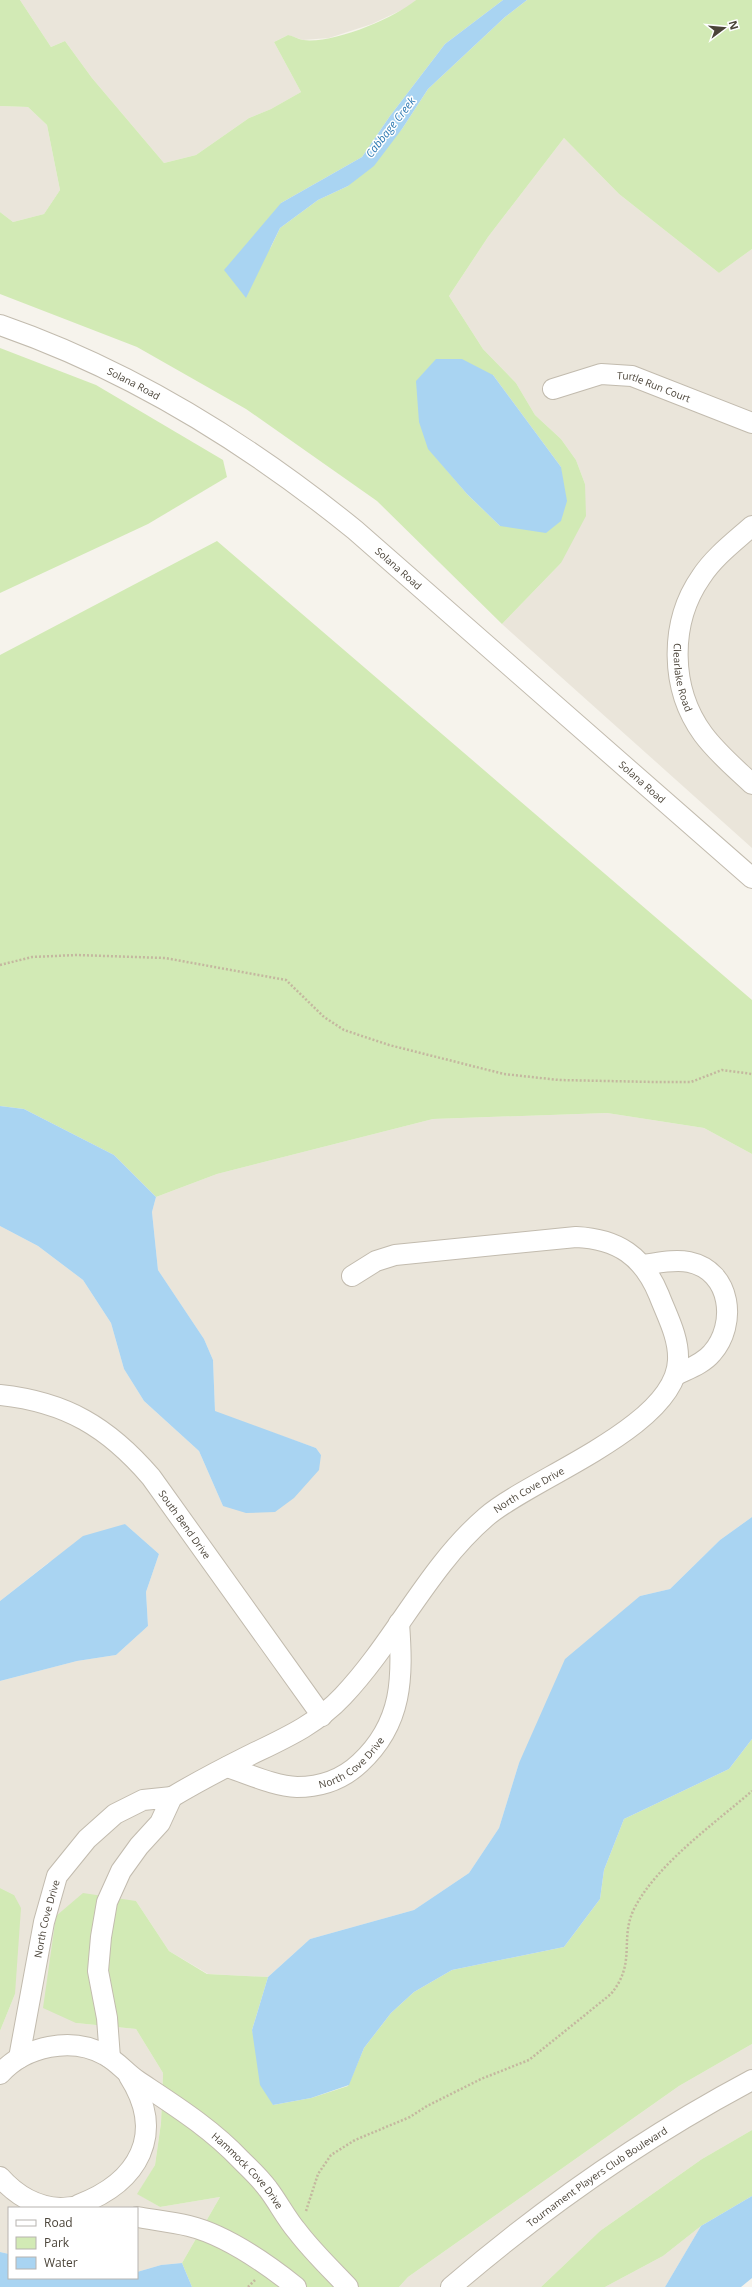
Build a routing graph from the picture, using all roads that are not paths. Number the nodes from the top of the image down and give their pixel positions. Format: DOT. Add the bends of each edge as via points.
graph roads {
  1 [pos="0,325"];
  2 [pos="553,389"];
  3 [pos="752,423"];
  4 [pos="752,526"];
  5 [pos="752,784"];
  6 [pos="752,878"];
  7 [pos="643,1265"];
  8 [pos="352,1276"];
  9 [pos="676,1375"];
  10 [pos="0,1395"];
  11 [pos="398,1623"];
  12 [pos="322,1716"];
  13 [pos="227,1767"];
  14 [pos="172,1797"];
  15 [pos="19,2058"];
  16 [pos="110,2058"];
  17 [pos="0,2074"];
  18 [pos="128,2074"];
  19 [pos="752,2080"];
  20 [pos="0,2177"];
  21 [pos="52,2207"];
  22 [pos="83,2207"];
  23 [pos="138,2217"];
  24 [pos="296,2287"];
  25 [pos="348,2287"];
  26 [pos="451,2287"];
  1 -- 6 [label="street, Solana Road" via="70,353 182,409 246,448 301,487 361,535"];
  2 -- 3 [label="street, Turtle Run Court" via="601,374 632,376"];
  4 -- 5 [label="street, Clearlake Road" via="714,560 700,578 689,598 682,619 677,653 684,695 702,733 715,750"];
  7 -- 8 [label="street, North Cove Drive" via="626,1250 611,1242 576,1237 395,1255 376,1261"];
  7 -- 9 [label="street, North Cove Drive" via="652,1278 676,1340"];
  7 -- 9 [label="street" via="665,1261 689,1262 706,1270 718,1281 726,1295 729,1311 727,1327 721,1342 712,1354 699,1364"];
  9 -- 11 [label="street, North Cove Drive" via="659,1401 631,1427 600,1449 515,1495 486,1517 460,1543"];
  10 -- 12 [label="street, South Bend Drive" via="42,1402 71,1412 115,1440 134,1457 151,1477"];
  11 -- 12 [label="street, North Cove Drive" via="354,1683"];
  11 -- 13 [label="street, North Cove Drive" via="401,1673 392,1720 370,1754 352,1770 328,1782 296,1787 281,1785"];
  12 -- 13 [label="street, North Cove Drive" via="301,1730"];
  13 -- 14 [label="street, North Cove Drive"];
  14 -- 15 [label="street, North Cove Drive" via="143,1800 115,1814 87,1839 57,1876 44,1922"];
  14 -- 16 [label="street" via="160,1823 121,1871 107,1902 98,1971 107,2018"];
  15 -- 16 [label="street, Hammock Cove Drive" via="33,2051 64,2046 89,2048"];
  15 -- 17 [label="street, Hammock Cove Drive"];
  16 -- 18 [label="street, Hammock Cove Drive"];
  18 -- 22 [label="street, Hammock Cove Drive" via="142,2102 146,2125 141,2157 120,2181"];
  18 -- 25 [label="street, Hammock Cove Drive" via="205,2126 241,2159 268,2189 297,2231"];
  19 -- 26 [label="street, Tournament Players Club Boulevard" via="639,2145 569,2192"];
  20 -- 21 [label="street, Hammock Cove Drive" via="29,2201"];
  23 -- 24 [label="street" via="190,2226 244,2251"];
}
